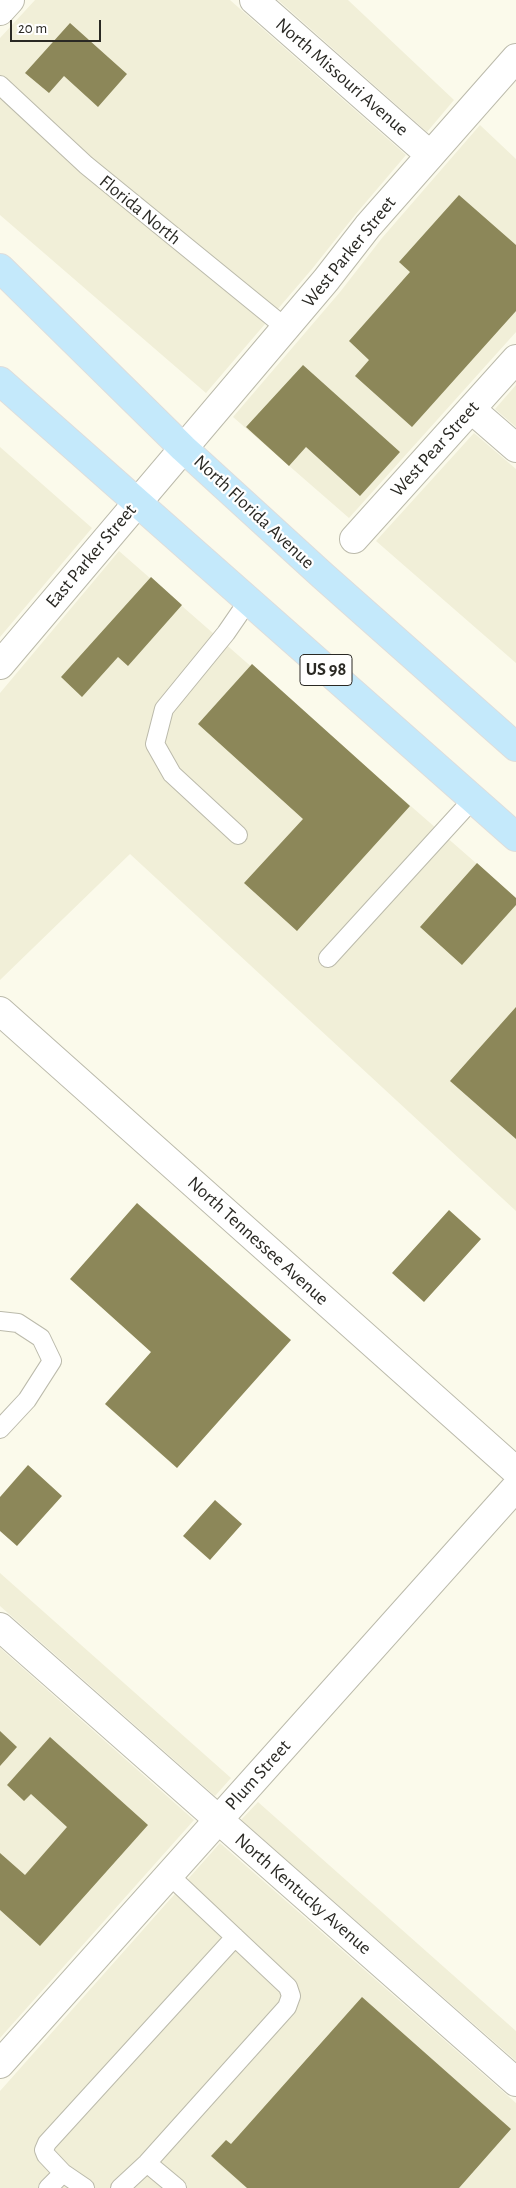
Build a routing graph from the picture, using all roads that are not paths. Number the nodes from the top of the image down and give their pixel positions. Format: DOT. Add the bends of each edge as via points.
graph roads {
  1 [pos="10,0"];
  2 [pos="254,0"];
  3 [pos="0,11"];
  4 [pos="516,58"];
  5 [pos="0,85"];
  6 [pos="430,155"];
  7 [pos="0,268"];
  8 [pos="286,328"];
  9 [pos="516,359"];
  10 [pos="0,381"];
  11 [pos="471,409"];
  12 [pos="183,448"];
  13 [pos="516,448"];
  14 [pos="137,502"];
  15 [pos="354,539"];
  16 [pos="248,601"];
  17 [pos="0,665"];
  18 [pos="516,747"];
  19 [pos="472,799"];
  20 [pos="238,835"];
  21 [pos="516,837"];
  22 [pos="328,958"];
  23 [pos="0,1011"];
  24 [pos="0,1321"];
  25 [pos="0,1429"];
  26 [pos="516,1472"];
  27 [pos="516,1487"];
  28 [pos="0,1627"];
  29 [pos="218,1819"];
  30 [pos="168,1874"];
  31 [pos="235,1937"];
  32 [pos="0,2064"];
  33 [pos="516,2082"];
  34 [pos="147,2163"];
  35 [pos="63,2173"];
  36 [pos="48,2188"];
  37 [pos="84,2188"];
  38 [pos="120,2188"];
  39 [pos="177,2188"];
  1 -- 3 [label="street"];
  2 -- 6 [label="street, North Missouri Avenue"];
  4 -- 6 [label="street, West Parker Street"];
  5 -- 8 [label="lane, Florida North" via="86,166"];
  6 -- 8 [label="street, West Parker Street"];
  7 -- 12 [label="main road, North Florida Avenue"];
  8 -- 12 [label="street, West Parker Street"];
  9 -- 11 [label="street, West Pear Street"];
  10 -- 14 [label="main road, US 98"];
  11 -- 13 [label="street"];
  11 -- 15 [label="street, West Pear Street"];
  12 -- 14 [label="street, East Parker Street"];
  12 -- 18 [label="main road, North Florida Avenue"];
  14 -- 16 [label="main road, US 98"];
  14 -- 17 [label="street, East Parker Street"];
  16 -- 19 [label="main road, US 98"];
  16 -- 20 [label="lane" via="226,634 164,709 155,744 172,774"];
  19 -- 21 [label="main road, US 98"];
  19 -- 22 [label="lane"];
  23 -- 26 [label="street, North Tennessee Avenue"];
  24 -- 25 [label="lane" via="18,1323 40,1338 52,1361 26,1400"];
  27 -- 29 [label="street, Plum Street"];
  28 -- 29 [label="street, North Kentucky Avenue"];
  29 -- 30 [label="street, Plum Street"];
  29 -- 33 [label="street, North Kentucky Avenue"];
  30 -- 31 [label="lane"];
  30 -- 32 [label="street, Plum Street"];
  31 -- 34 [label="lane" via="288,1987 291,1996 287,2007"];
  31 -- 35 [label="lane" via="47,2143 46,2155"];
  34 -- 38 [label="lane"];
  34 -- 39 [label="lane"];
  35 -- 36 [label="lane"];
  35 -- 37 [label="lane"];
}
